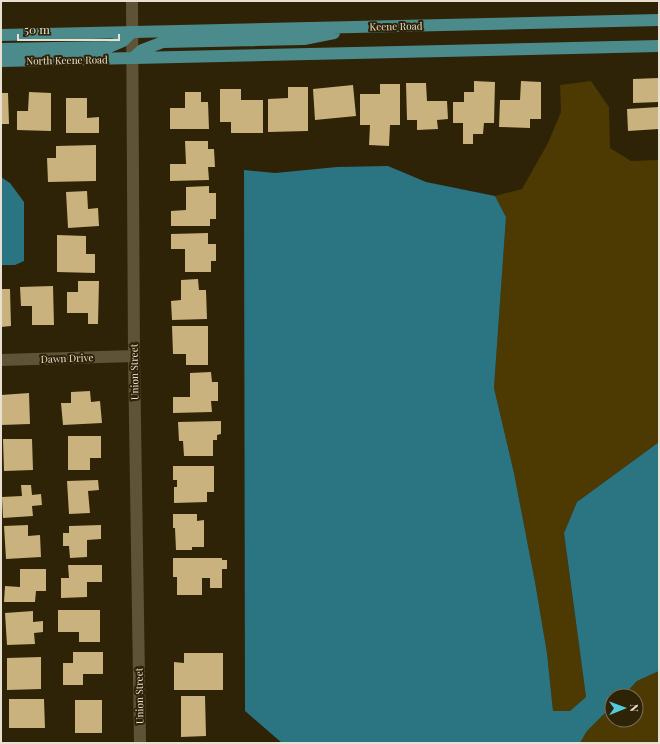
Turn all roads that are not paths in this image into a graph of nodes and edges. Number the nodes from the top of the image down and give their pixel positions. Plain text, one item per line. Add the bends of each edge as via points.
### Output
1 (132, 1) edge
2 (659, 20) edge
3 (368, 26) junction
4 (132, 32) junction
5 (1, 35) edge
6 (659, 46) edge
7 (1, 49) edge
8 (132, 58) junction
9 (1, 61) edge
10 (134, 356) junction
11 (1, 360) edge
12 (140, 743) edge

1 - 4 street, Union Street
2 - 3 main road, Keene Road
3 - 4 main road, Keene Road
3 - 8 main road via 304,39 163,42 142,50
4 - 5 main road
4 - 7 main road via 123,41 109,47
4 - 8 street, Union Street
6 - 8 main road
8 - 9 main road, North Keene Road
8 - 10 street, Union Street
10 - 11 street, Dawn Drive
10 - 12 street, Union Street

